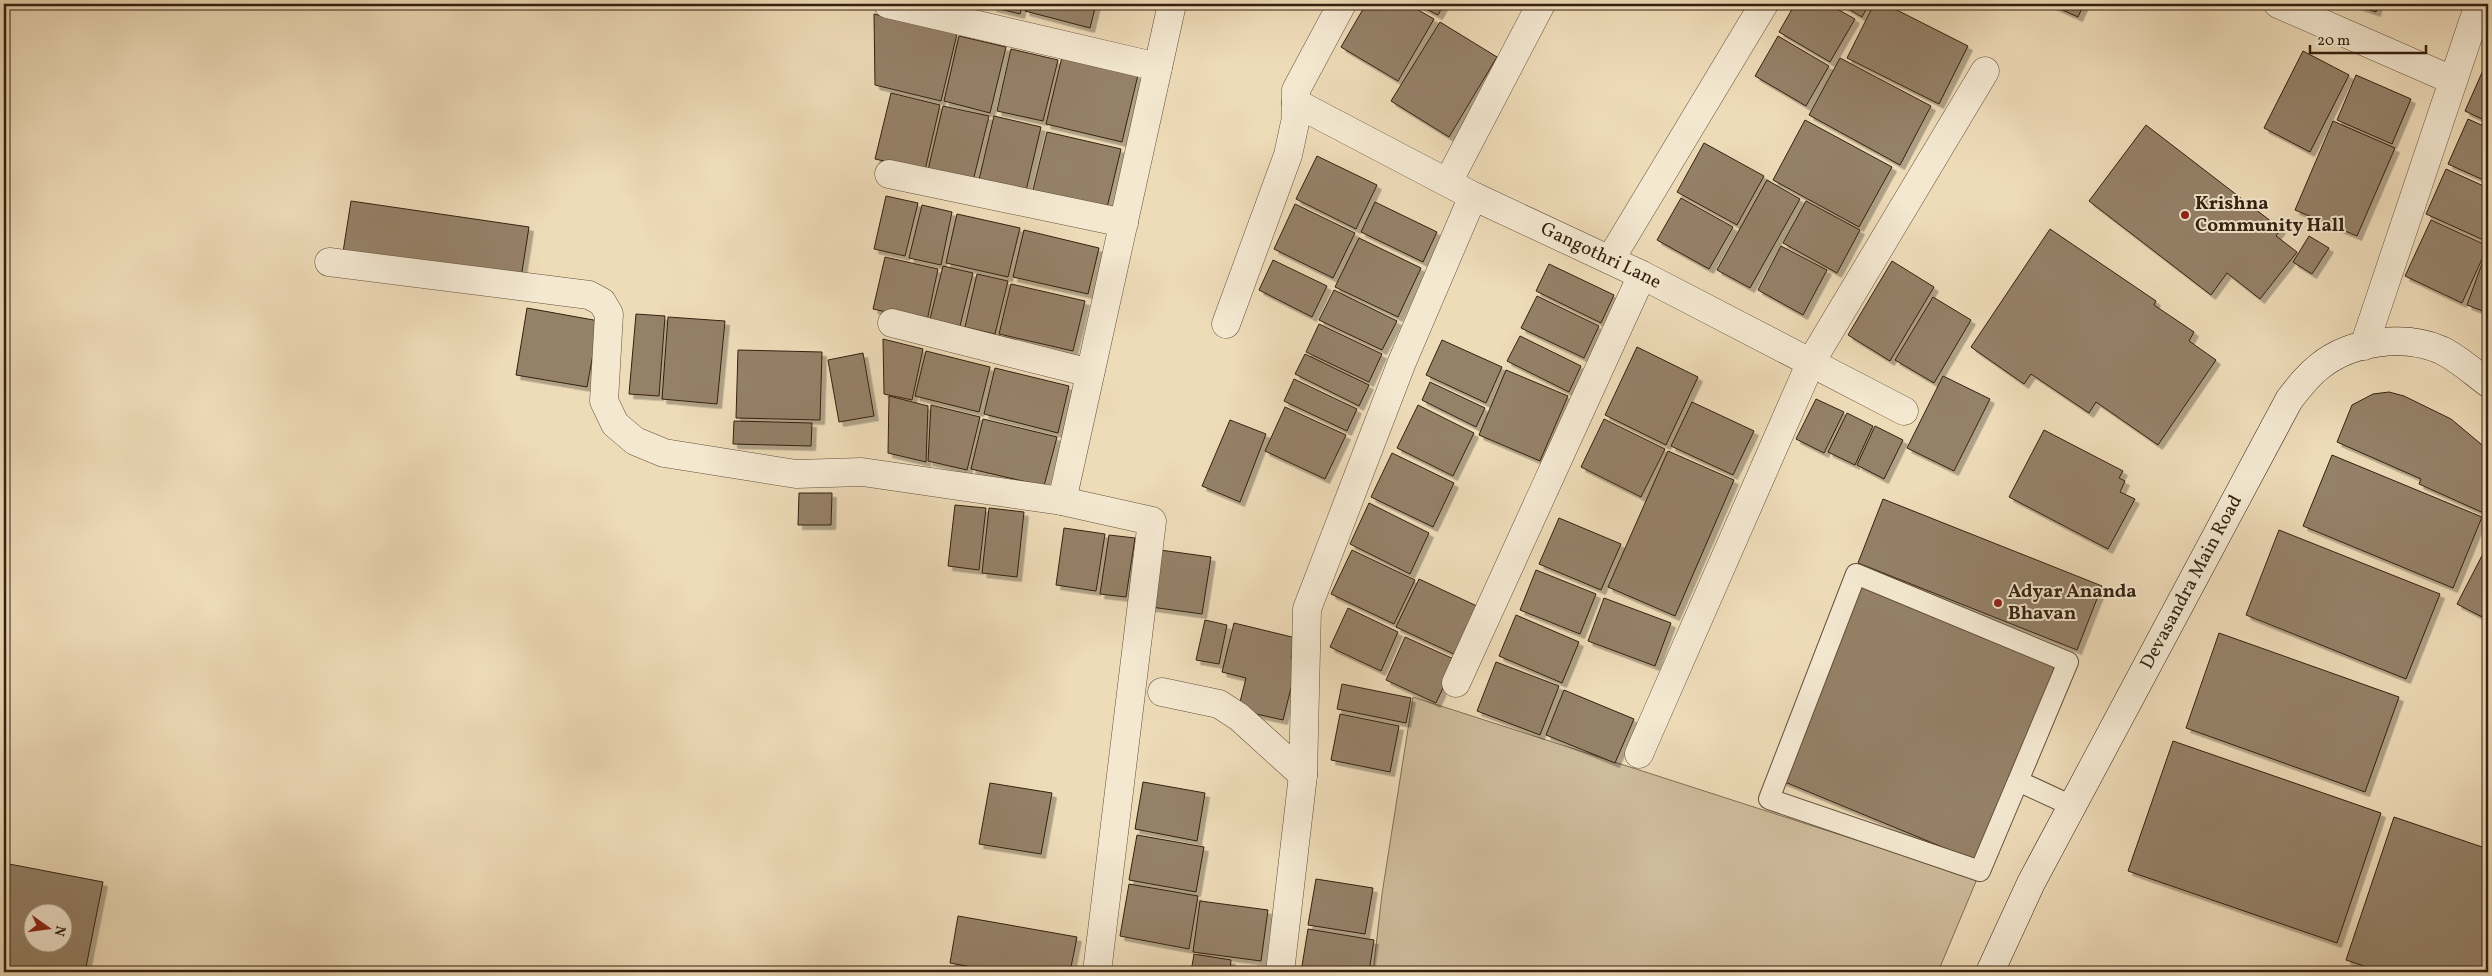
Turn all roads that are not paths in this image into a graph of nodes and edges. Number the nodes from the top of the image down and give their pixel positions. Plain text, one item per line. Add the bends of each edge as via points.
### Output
1 (888, 4) edge
2 (1172, 4) edge
3 (1342, 4) edge
4 (1541, 4) edge
5 (1764, 4) edge
6 (2278, 4) edge
7 (2479, 4) edge
8 (1158, 67) junction
9 (1984, 70) dead end
10 (2452, 80) junction
11 (1296, 103) junction
12 (889, 174) dead end
13 (1448, 182) junction
14 (1473, 196) junction
15 (1124, 223) junction
16 (1610, 260) junction
17 (329, 262) dead end
18 (1642, 275) junction
19 (892, 323) dead end
20 (1226, 324) dead end
21 (2364, 346) junction
22 (1811, 362) junction
23 (1090, 373) junction
24 (2488, 383) edge
25 (1904, 411) dead end
26 (1062, 501) junction
27 (1456, 683) dead end
28 (1162, 692) dead end
29 (1639, 754) dead end
30 (1303, 775) junction
31 (2018, 781) junction
32 (2072, 806) junction
33 (1097, 972) edge
34 (1280, 972) edge
35 (1990, 972) edge

1 - 8 street
2 - 8 street
3 - 11 street via 1296,90
4 - 13 street
5 - 16 street
6 - 10 street
7 - 10 street
8 - 15 street
9 - 22 street
10 - 21 street
11 - 13 street, Gangothri Lane
11 - 20 street via 1288,155
12 - 15 street
13 - 14 street, Gangothri Lane
14 - 16 street, Gangothri Lane
14 - 30 street via 1402,362 1307,609
15 - 23 street
16 - 18 street, Gangothri Lane
17 - 26 street via 589,296 602,302 609,314 604,401 616,424 628,435 664,453 796,474 862,472
18 - 22 street, Gangothri Lane
18 - 27 street
19 - 23 street
21 - 24 street, Devasandra Main Road via 2420,343 2442,351
21 - 32 street, Devasandra Main Road via 2341,353 2320,365 2289,400
22 - 25 street, Gangothri Lane
22 - 29 street
23 - 26 street
26 - 33 street via 1152,521
28 - 30 street via 1219,704 1239,717
30 - 34 street
31 - 31 lane via 1980,871 1769,798 1856,574 2068,662
31 - 32 lane
32 - 35 street, Devasandra Main Road via 2031,883

